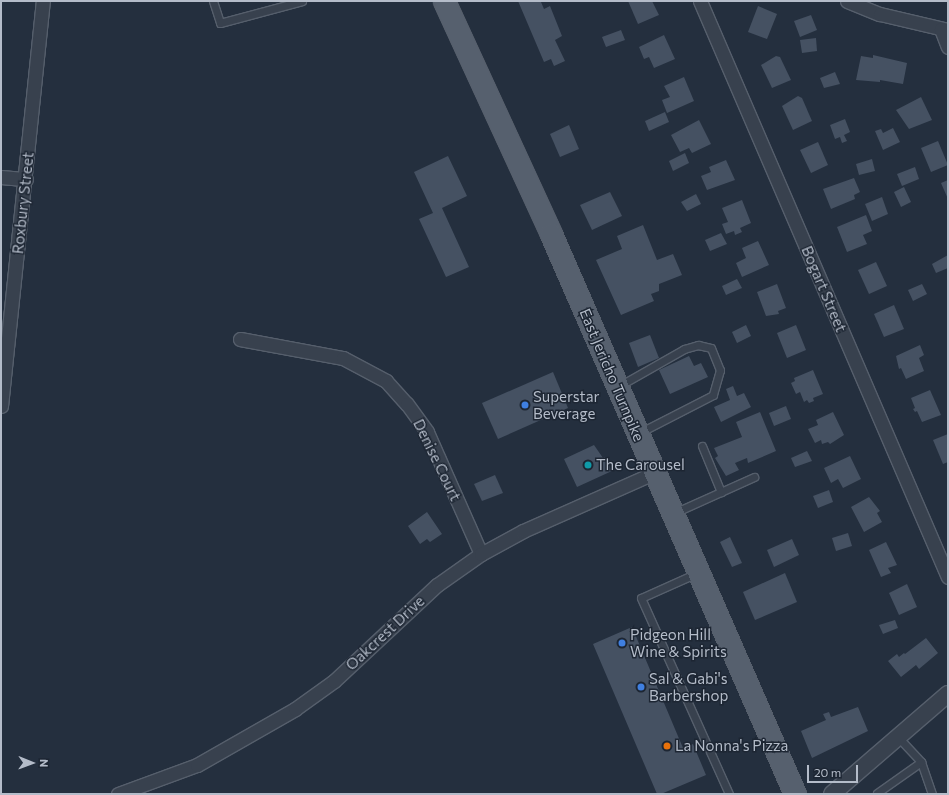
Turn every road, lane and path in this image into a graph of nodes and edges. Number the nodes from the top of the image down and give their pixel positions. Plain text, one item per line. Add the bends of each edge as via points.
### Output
1 (43, 1) edge
2 (213, 1) edge
3 (302, 1) edge
4 (444, 1) edge
5 (700, 1) edge
6 (847, 1) edge
7 (944, 30) edge
8 (948, 47) edge
9 (1, 177) edge
10 (26, 179) junction
11 (240, 339) dead end
12 (617, 387) junction
13 (1, 406) edge
14 (637, 434) junction
15 (702, 446) dead end
16 (654, 473) junction
17 (754, 477) dead end
18 (721, 492) junction
19 (672, 514) junction
20 (481, 554) junction
21 (697, 573) junction
22 (948, 577) edge
23 (948, 694) edge
24 (898, 737) junction
25 (920, 762) junction
26 (877, 793) dead end
27 (118, 794) edge
28 (729, 794) edge
29 (795, 794) edge
30 (832, 794) edge
31 (932, 794) edge

1 - 10 street, Roxbury Street
2 - 3 lane via 220,23
4 - 12 main road, East Jericho Turnpike via 551,234
5 - 22 street, Bogart Street
6 - 7 street via 880,14
7 - 8 street
9 - 10 street
10 - 13 street, Roxbury Street
11 - 20 street, Denise Court via 343,358 386,381 427,432
12 - 14 main road, East Jericho Turnpike
12 - 14 lane via 684,350 698,345 711,348 720,370 713,395
14 - 16 main road, East Jericho Turnpike
15 - 18 lane
16 - 19 main road, East Jericho Turnpike
16 - 20 street, Oakcrest Drive via 523,531
17 - 18 lane
18 - 19 lane
19 - 21 main road, East Jericho Turnpike
20 - 27 street, Oakcrest Drive via 437,585 334,681 295,709 197,765
21 - 28 lane via 641,598
21 - 29 main road, East Jericho Turnpike
23 - 24 street
24 - 25 lane
24 - 30 street
25 - 26 lane
25 - 31 lane

